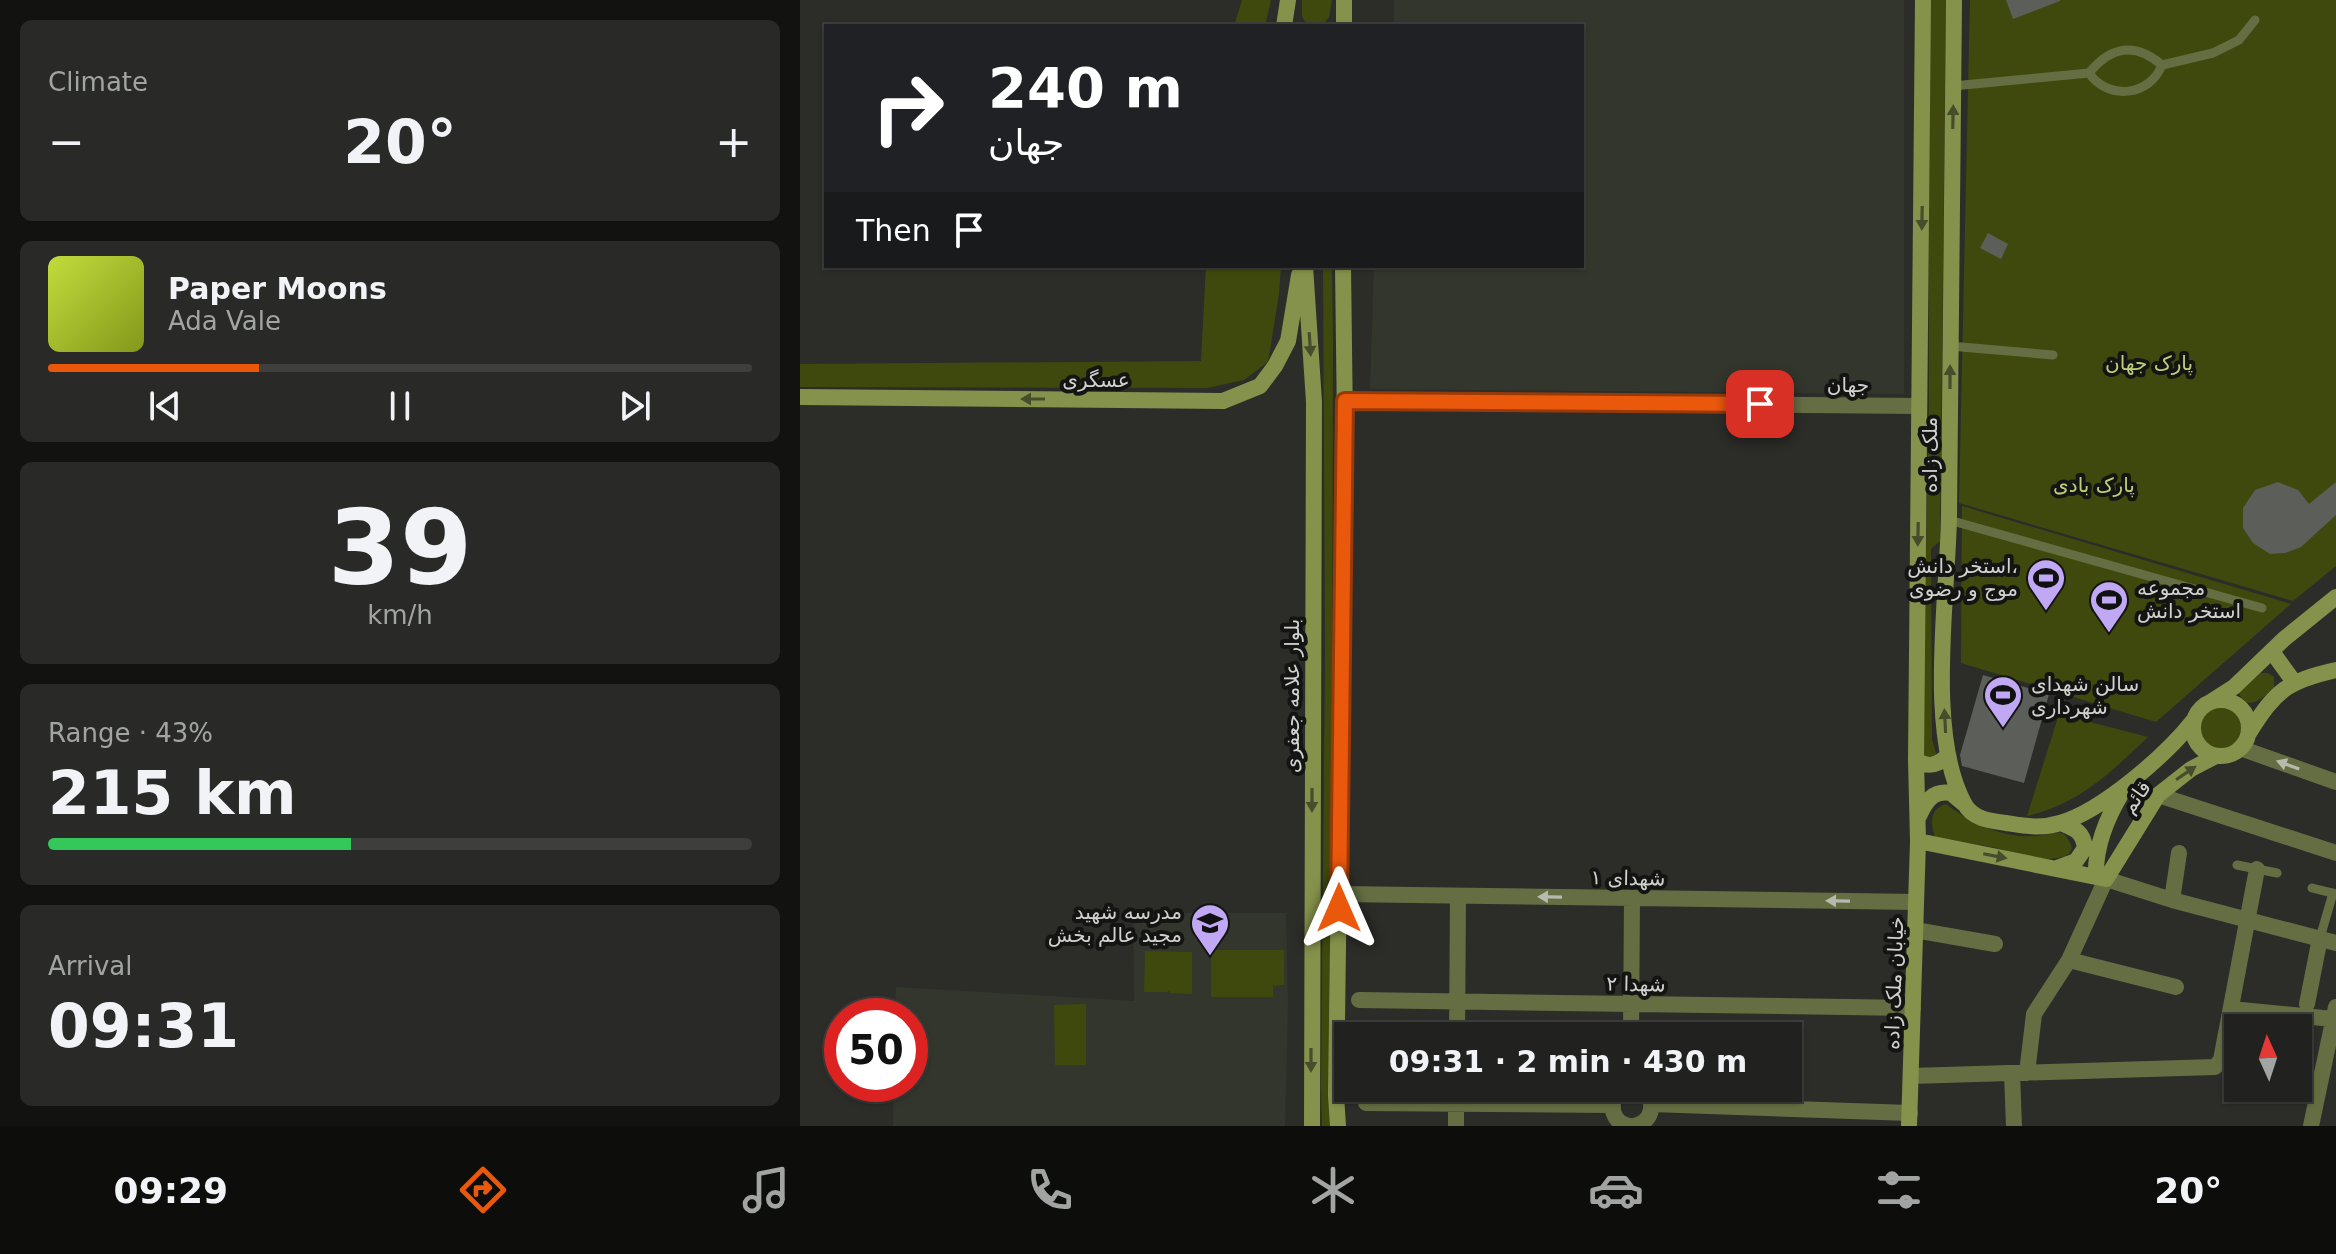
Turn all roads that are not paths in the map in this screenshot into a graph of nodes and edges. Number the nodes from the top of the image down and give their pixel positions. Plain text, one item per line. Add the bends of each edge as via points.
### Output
1 (1923, 0) edge
2 (1954, 0) edge
3 (1287, 4) edge
4 (2255, 20) dead end
5 (1284, 24) edge
6 (1290, 24) edge
7 (2162, 65) junction
8 (2089, 73) junction
9 (1953, 86) junction
10 (1303, 268) edge
11 (1303, 268) edge
12 (1343, 268) edge
13 (1950, 346) junction
14 (2053, 355) dead end
15 (800, 397) edge
16 (1345, 401) junction
17 (1919, 406) junction
18 (1949, 520) junction
19 (2336, 597) edge
20 (2262, 608) dead end
21 (2273, 653) junction
22 (2336, 670) edge
23 (2294, 682) junction
24 (2212, 701) junction
25 (2193, 721) junction
26 (2249, 733) junction
27 (2240, 748) junction
28 (1947, 756) junction
29 (2216, 756) junction
30 (1916, 760) junction
31 (2127, 782) junction
32 (2336, 782) edge
33 (2158, 795) junction
34 (1965, 804) junction
35 (1918, 820) junction
36 (2061, 823) junction
37 (1918, 841) junction
38 (2179, 853) dead end
39 (2336, 853) edge
40 (2237, 865) dead end
41 (2055, 868) junction
42 (2257, 869) junction
43 (2277, 873) dead end
44 (2101, 877) junction
45 (2312, 888) dead end
46 (1339, 894) junction
47 (2334, 894) edge
48 (1458, 896) junction
49 (1632, 898) junction
50 (2172, 900) junction
51 (1916, 902) junction
52 (2249, 920) junction
53 (1915, 930) junction
54 (2328, 940) edge
55 (1995, 944) dead end
56 (2069, 960) junction
57 (2176, 987) dead end
58 (1359, 1000) dead end
59 (1457, 1001) junction
60 (1631, 1004) junction
61 (2307, 1004) dead end
62 (1913, 1008) junction
63 (2231, 1009) junction
64 (2335, 1015) edge
65 (1457, 1022) edge
66 (1631, 1022) edge
67 (2020, 1073) junction
68 (1911, 1076) junction
69 (1379, 1102) edge
70 (1456, 1102) edge
71 (1560, 1102) edge
72 (1613, 1102) edge
73 (1366, 1103) dead end
74 (1652, 1104) joint
75 (1612, 1105) junction
76 (1910, 1119) edge
77 (1312, 1126) edge
78 (1338, 1126) edge
79 (1456, 1126) edge
80 (1632, 1126) edge
81 (2014, 1126) edge
82 (2311, 1126) edge

1 -> 17 main road, ملک زاده
2 - 9 main road, ملک زاده
3 - 5 main road
3 - 6 main road
4 - 7 lane via 2239,40 2213,53
7 - 8 lane via 2140,50 2114,51
7 - 8 lane via 2148,85 2128,92 2107,90
8 - 9 lane
13 -> 9 main road, ملک زاده
10 -> 15 main road, عسگری via 1288,341 1275,366 1260,386 1223,401
11 -> 77 main road, بلوار علامه جعفری via 1314,402
12 - 16 main road
13 - 14 lane
18 -> 13 main road, ملک زاده
16 - 17 street, جهان
16 - 46 main road
17 -> 30 main road, ملک زاده
18 - 20 lane
28 -> 18 main road, ملک زاده via 1943,681
19 - 21 main road
21 - 23 main road
21 - 24 main road
22 - 23 main road
23 - 26 main road via 2273,698
24 - 25 main road
24 - 26 main road via 2239,707
25 - 29 main road via 2200,747
25 - 31 main road, قائم
26 - 27 main road
27 - 29 main road
32 -> 27 street
28 - 30 main road via 1929,766
28 - 34 main road, ملک زاده
33 -> 29 main road, قائم
30 - 35 main road, ملک زاده
31 - 36 main road, قائم via 2094,808
31 - 44 main road via 2097,849
33 - 39 street
33 - 44 main road, قائم
34 - 35 main road via 1951,793 1935,794
34 - 36 main road via 1986,820 2038,828
35 - 37 main road, ملک زاده
36 - 41 main road via 2077,829 2085,848 2076,861
37 -> 41 main road
37 - 51 main road, خیابان ملک زاده
38 - 50 street
40 - 42 lane
41 - 44 main road
42 - 43 lane
42 - 52 street
44 - 50 street
44 - 56 street
45 - 47 lane
46 - 48 street, شهدای ۱
46 - 78 main road
47 - 54 lane
49 -> 48 street, شهدای ۱
48 - 59 street
51 -> 49 street, شهدای ۱
49 - 60 street
50 - 52 street
51 - 53 main road, خیابان ملک زاده
52 - 54 street
52 - 63 street
53 - 55 street
53 - 62 main road, خیابان ملک زاده
54 - 61 street
56 - 57 street
56 - 67 street via 2034,1014
58 - 59 street, شهدا ۲
59 - 60 street, شهدا ۲
59 - 65 street
60 - 62 street, شهدا ۲
60 - 66 street
62 - 68 main road, خیابان ملک زاده
63 - 64 street
63 - 67 street via 2215,1067
64 - 82 street
67 - 68 street
67 - 81 street
68 - 76 main road, خیابان ملک زاده
69 - 73 street
70 - 79 street
71 - 75 street
72 - 75 street
74 - 76 street
74 - 80 street via 1649,1117
75 - 80 street via 1615,1118

